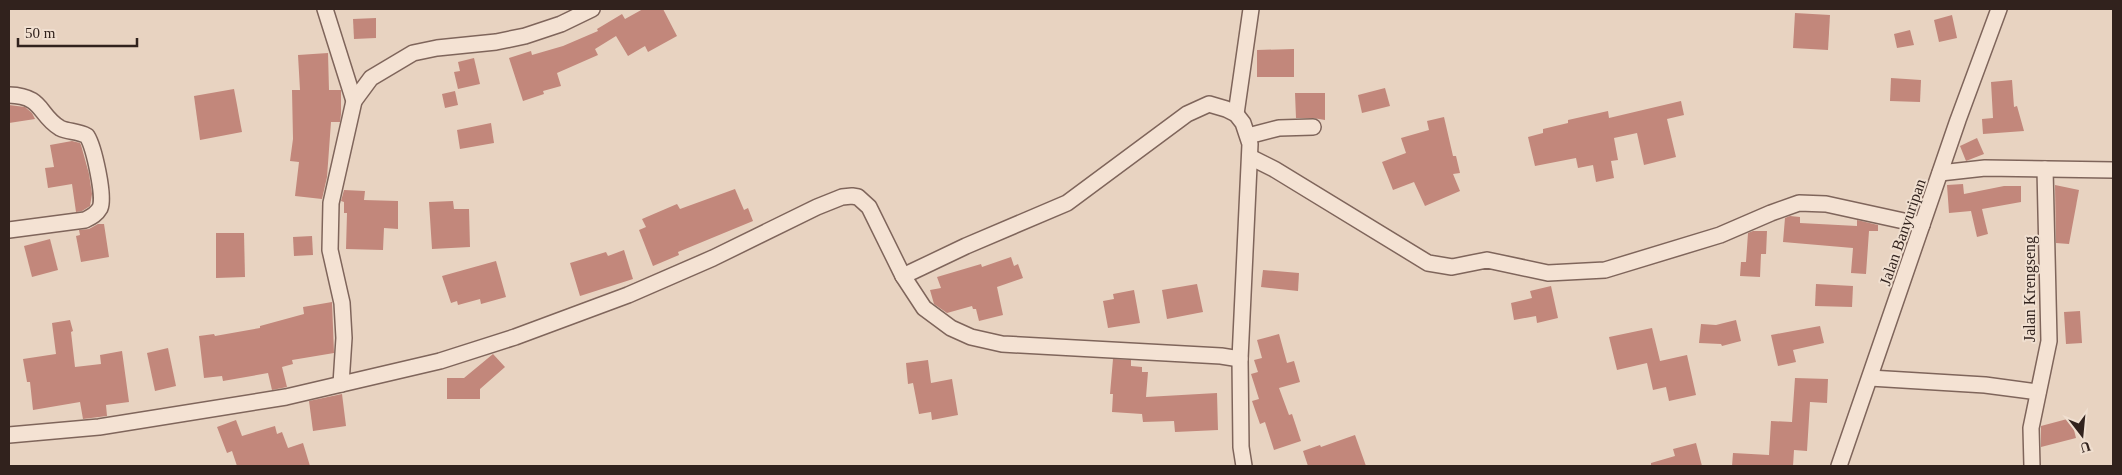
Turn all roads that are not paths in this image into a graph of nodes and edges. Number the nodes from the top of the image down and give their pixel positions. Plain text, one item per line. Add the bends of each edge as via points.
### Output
1 (325, 9) edge
2 (592, 9) edge
3 (1251, 9) edge
4 (1999, 9) edge
5 (9, 95) edge
6 (354, 100) junction
7 (1236, 114) junction
8 (1313, 127) dead end
9 (1248, 136) junction
10 (1250, 157) junction
11 (2045, 169) junction
12 (2113, 170) edge
13 (1940, 173) junction
14 (1922, 225) junction
15 (9, 230) edge
16 (903, 276) junction
17 (1240, 359) junction
18 (1870, 378) junction
19 (341, 384) junction
20 (2038, 392) junction
21 (9, 435) edge
22 (1244, 466) edge
23 (1839, 466) edge
24 (2032, 466) edge

1 - 6 street
2 - 6 street via 525,36 413,53 371,78
3 - 7 street
4 - 13 street, Jalan Banyuripan
5 - 15 street via 27,98 60,128 87,136 98,167 101,204 95,215 84,220
6 - 19 street via 331,203 330,250 342,304 344,338
7 - 9 street
7 - 16 street via 1216,105 1203,106 1187,114 1067,203
8 - 9 street via 1279,128
9 - 10 street
10 - 14 street via 1428,263 1452,267 1487,260 1548,273 1605,270 1720,235 1800,203 1826,204
10 - 17 street
11 - 12 street
11 - 13 street via 1985,168
11 - 20 street, Jalan Krengseng via 2049,340
13 - 14 street, Jalan Banyuripan
14 - 18 street, Jalan Banyuripan
16 - 17 street via 924,308 951,328 972,337 1002,344
16 - 19 street via 869,207 858,197 842,197 628,295 515,338
17 - 22 street
18 - 20 street via 1985,385
18 - 23 street, Jalan Banyuripan
19 - 21 street via 286,397 99,427
20 - 24 street, Jalan Krengseng via 2031,428

